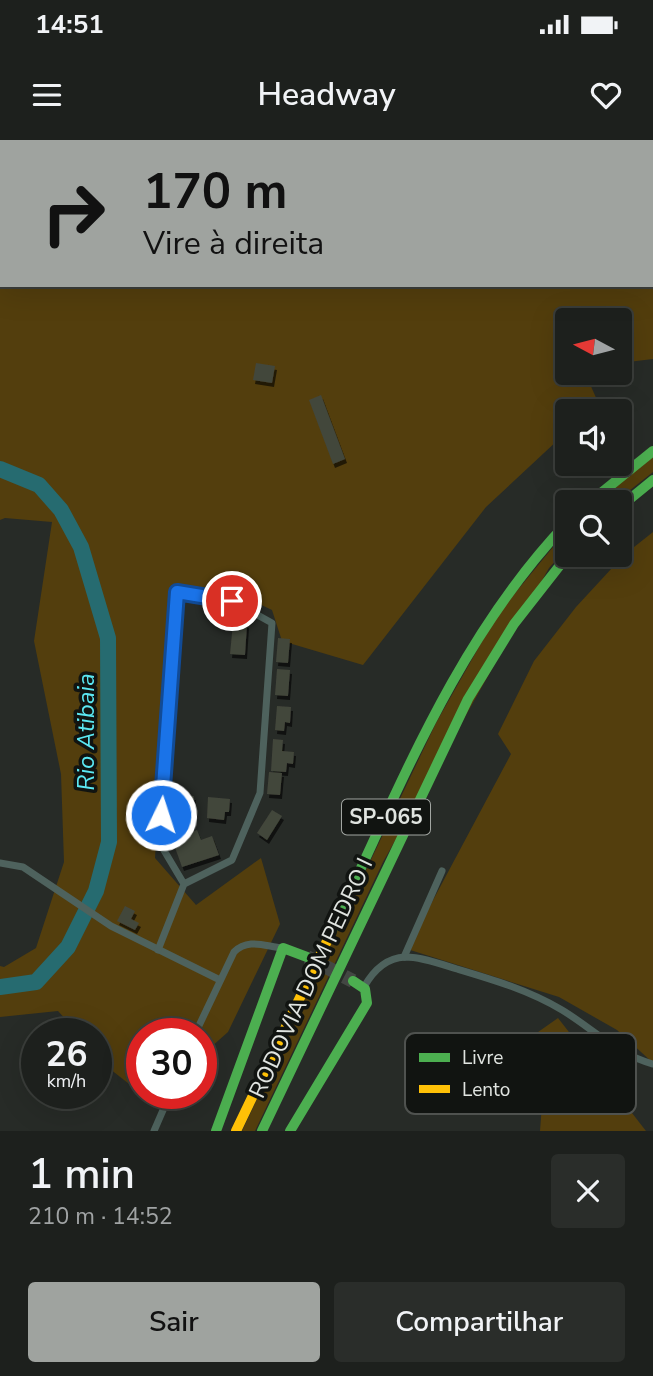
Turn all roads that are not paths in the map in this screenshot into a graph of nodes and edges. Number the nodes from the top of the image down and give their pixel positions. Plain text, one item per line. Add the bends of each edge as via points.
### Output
1 (653, 451) edge
2 (653, 480) edge
3 (605, 490) edge
4 (632, 497) edge
5 (555, 536) edge
6 (558, 567) edge
7 (0, 863) edge
8 (442, 871) dead end
9 (184, 884) junction
10 (283, 948) junction
11 (158, 950) junction
12 (307, 957) tunnel mouth
13 (404, 957) junction
14 (220, 979) junction
15 (353, 981) tunnel mouth
16 (364, 986) junction
17 (202, 1018) edge
18 (597, 1033) edge
19 (636, 1059) edge
20 (653, 1064) edge
21 (164, 1109) edge
22 (154, 1131) edge
23 (216, 1131) edge
24 (236, 1131) edge
25 (261, 1131) edge
26 (290, 1131) edge

1 - 3 highway
2 - 4 highway
5 - 24 highway, RODOVIA DOM PEDRO I / SP-065 via 526,567 461,664
6 - 25 highway, RODOVIA DOM PEDRO I / SP-065 via 514,623 468,699
7 - 11 street via 23,867 111,926
8 - 13 street
9 - 9 street via 232,860 260,793 272,623 232,601 177,592 159,842
9 - 11 street
10 - 12 highway
10 - 14 street via 245,943 234,952
10 - 23 highway
11 - 14 street
13 - 16 street via 373,971
13 - 18 street via 519,988
14 - 17 street
15 - 16 highway
16 - 26 highway via 367,1003
19 - 20 street
21 - 22 street

